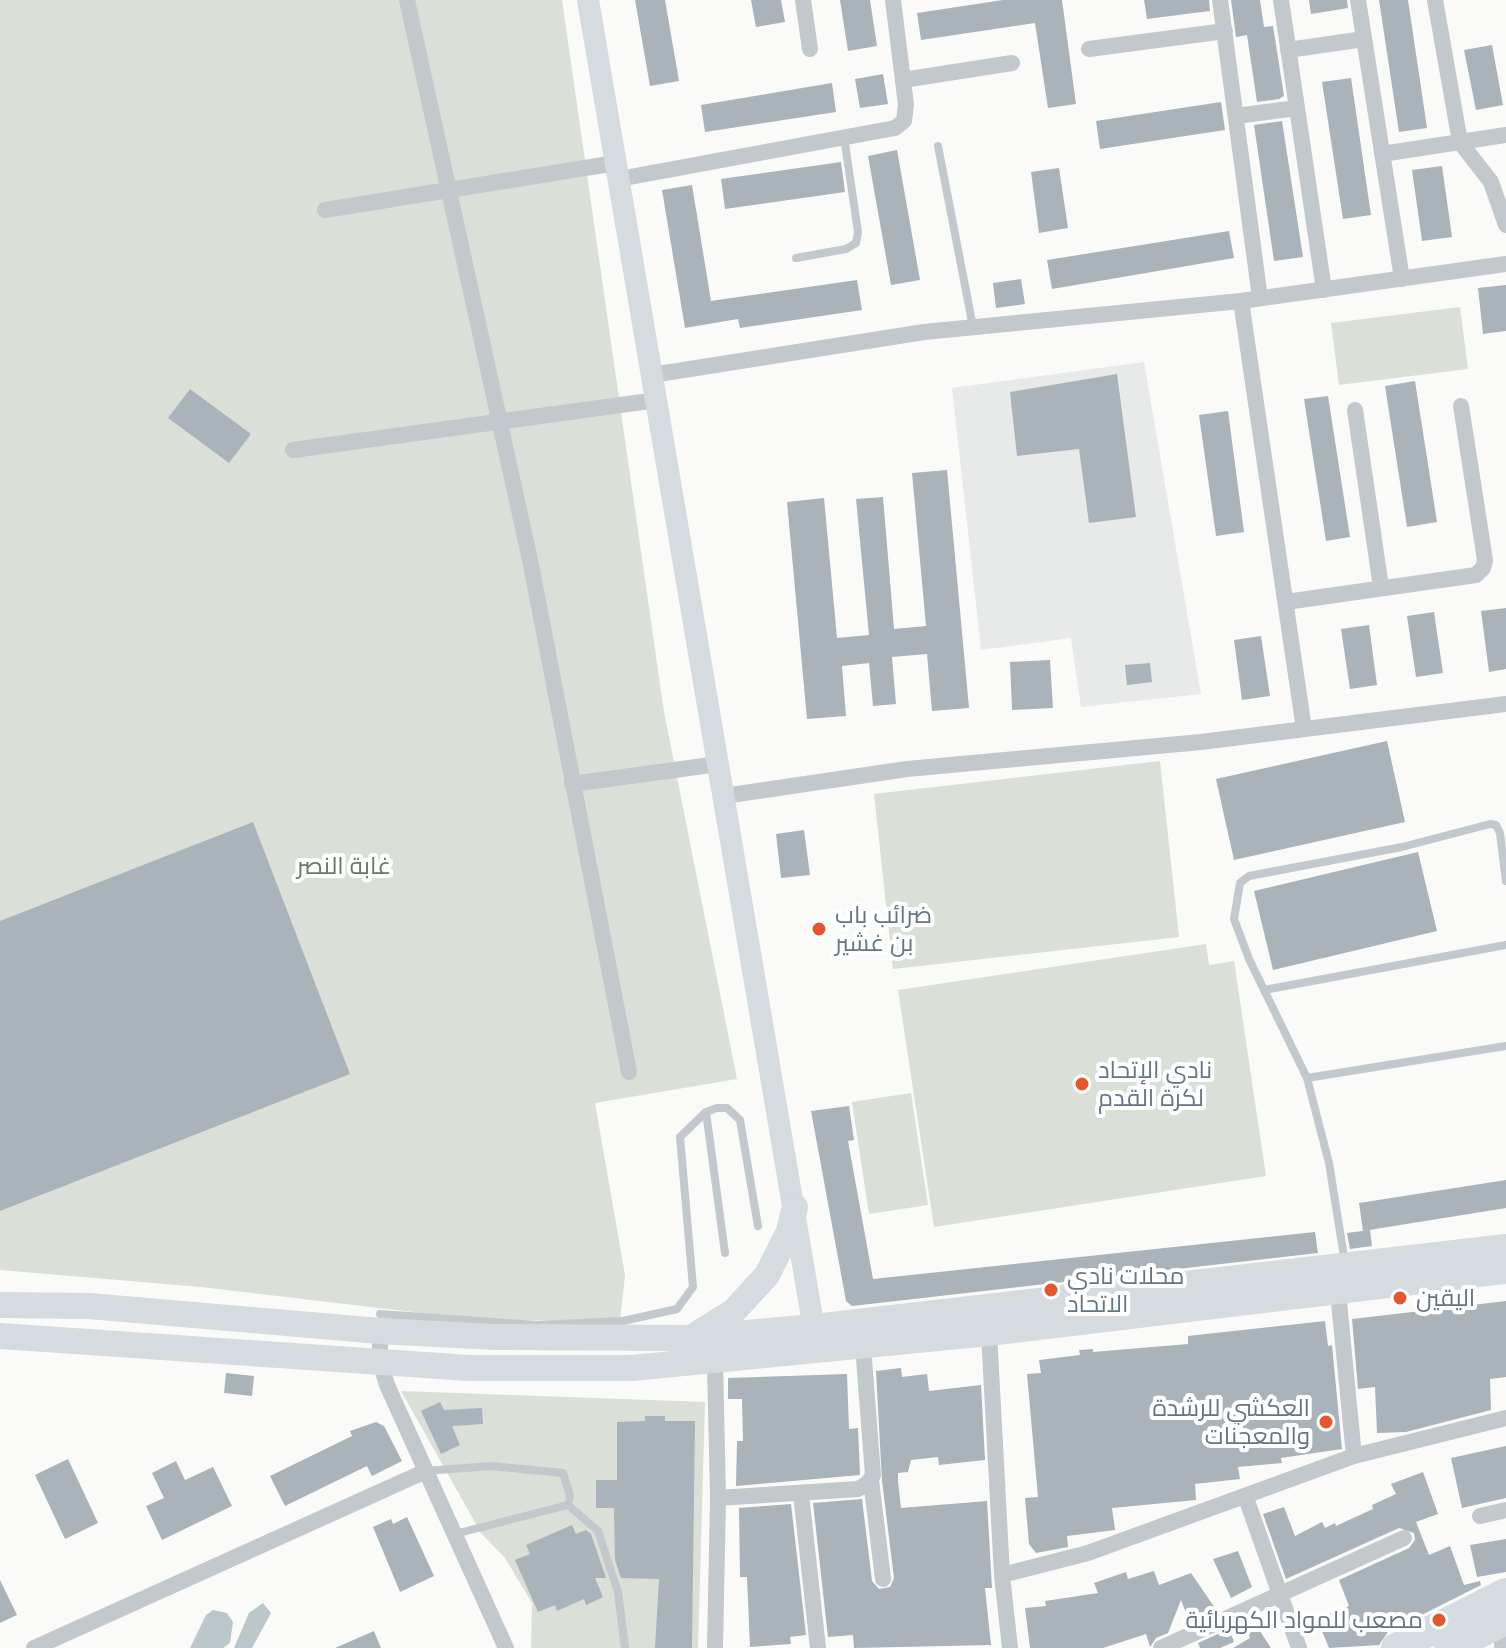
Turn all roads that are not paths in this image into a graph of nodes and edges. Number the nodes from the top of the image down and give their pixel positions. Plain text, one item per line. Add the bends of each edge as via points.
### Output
1 (407, 0) edge
2 (588, 0) edge
3 (803, 0) edge
4 (893, 0) edge
5 (1220, 0) edge
6 (1281, 0) edge
7 (1358, 0) edge
8 (1435, 0) edge
9 (1225, 31) junction
10 (1364, 39) junction
11 (810, 49) dead end
12 (1089, 49) dead end
13 (1288, 50) junction
14 (1012, 63) dead end
15 (903, 80) junction
16 (1297, 108) junction
17 (1236, 116) junction
18 (1506, 135) edge
19 (844, 137) junction
20 (1460, 142) junction
21 (938, 146) dead end
22 (1382, 154) junction
23 (618, 171) junction
24 (448, 190) junction
25 (325, 210) dead end
26 (1506, 225) edge
27 (796, 258) dead end
28 (1506, 264) edge
29 (1402, 279) junction
30 (1324, 290) junction
31 (1260, 298) junction
32 (1241, 301) junction
33 (973, 327) junction
34 (652, 375) junction
35 (657, 400) junction
36 (1461, 406) dead end
37 (1355, 410) dead end
38 (499, 423) junction
39 (293, 450) dead end
40 (1381, 587) junction
41 (1286, 602) junction
42 (1506, 704) edge
43 (1304, 729) junction
44 (718, 764) junction
45 (572, 784) junction
46 (724, 796) junction
47 (1506, 881) edge
48 (1506, 945) edge
49 (1264, 990) junction
50 (1506, 1046) edge
51 (629, 1072) dead end
52 (1307, 1078) junction
53 (706, 1112) junction
54 (795, 1207) junction
55 (758, 1226) dead end
56 (1506, 1247) edge
57 (725, 1253) dead end
58 (1506, 1271) edge
59 (1342, 1280) junction
60 (0, 1305) edge
61 (89, 1306) junction
62 (380, 1323) junction
63 (989, 1333) junction
64 (0, 1336) edge
65 (691, 1338) junction
66 (816, 1339) junction
67 (87, 1341) junction
68 (863, 1346) junction
69 (380, 1362) junction
70 (715, 1362) junction
71 (1506, 1418) edge
72 (1354, 1456) junction
73 (426, 1471) junction
74 (871, 1480) junction
75 (801, 1494) junction
76 (718, 1498) junction
77 (1246, 1498) junction
78 (568, 1505) junction
79 (1506, 1510) edge
80 (1480, 1516) dead end
81 (454, 1534) junction
82 (1404, 1538) dead end
83 (1002, 1575) junction
84 (883, 1579) dead end
85 (1278, 1595) junction
86 (1504, 1621) edge
87 (34, 1648) edge
88 (506, 1648) edge
89 (625, 1648) edge
90 (715, 1648) edge
91 (818, 1648) edge
92 (1010, 1648) edge
93 (1161, 1648) edge
94 (1299, 1648) edge
95 (1396, 1648) edge
96 (1449, 1648) edge

1 - 24 street
2 - 23 street
3 - 11 street
4 - 15 street
5 - 9 street
6 - 13 street
7 - 10 street
8 - 20 street
9 - 12 street
9 - 17 street
10 - 13 street
10 - 22 street
13 - 16 street
14 - 15 street
15 - 19 street via 904,121 895,128
16 - 17 street
16 - 30 street
17 - 31 street
18 - 20 street
19 - 23 street
19 - 27 lane via 856,243
20 - 22 street
20 - 26 street via 1491,182
21 - 33 lane
22 - 29 street
23 - 24 street
23 - 34 street
24 - 25 street
24 - 38 street
28 - 29 street
29 - 30 street
30 - 31 street
31 - 32 street
32 - 33 street
32 - 41 street
33 - 34 street
34 - 35 street
35 - 38 street
35 - 44 street
36 - 40 street via 1483,568 1476,575
37 - 40 street
38 - 39 street
38 - 45 street
40 - 41 street
41 - 43 street
42 - 43 street
43 - 46 street via 907,769
44 - 45 street
44 - 46 street
45 - 51 street
46 - 54 street
47 - 49 lane via 1500,833 1490,824 1249,876 1240,883 1234,919
48 - 49 lane
49 - 52 lane
50 - 52 lane
52 - 59 lane via 1329,1163
53 - 55 lane via 727,1108 740,1120
53 - 57 lane
53 - 62 lane via 680,1137 693,1287 677,1309 623,1321
54 - 65 main road via 780,1254 752,1294
54 - 66 street
56 - 59 main road
58 - 59 main road
59 - 63 main road
59 - 66 main road
59 - 72 street
60 - 61 main road
61 - 62 main road
61 - 67 main road
62 - 65 main road via 550,1339
62 - 69 street
63 - 68 main road
63 - 83 street
64 - 67 main road
65 - 66 main road
66 - 68 main road
66 - 70 main road
67 - 69 main road
68 - 74 street
69 - 70 main road via 544,1370
69 - 73 street
70 - 76 street
71 - 72 street
72 - 77 street
73 - 78 lane via 553,1469 563,1473 568,1485
73 - 81 street
73 - 87 street
74 - 75 street via 858,1489
74 - 84 street
75 - 76 street
75 - 91 street
76 - 90 street
77 - 83 street via 1088,1553
77 - 85 street
78 - 81 lane
78 - 89 lane via 598,1531 618,1592
79 - 80 street
81 - 88 street
82 - 85 street
83 - 92 street
85 - 93 street
85 - 94 street
86 - 95 highway
86 - 96 highway

